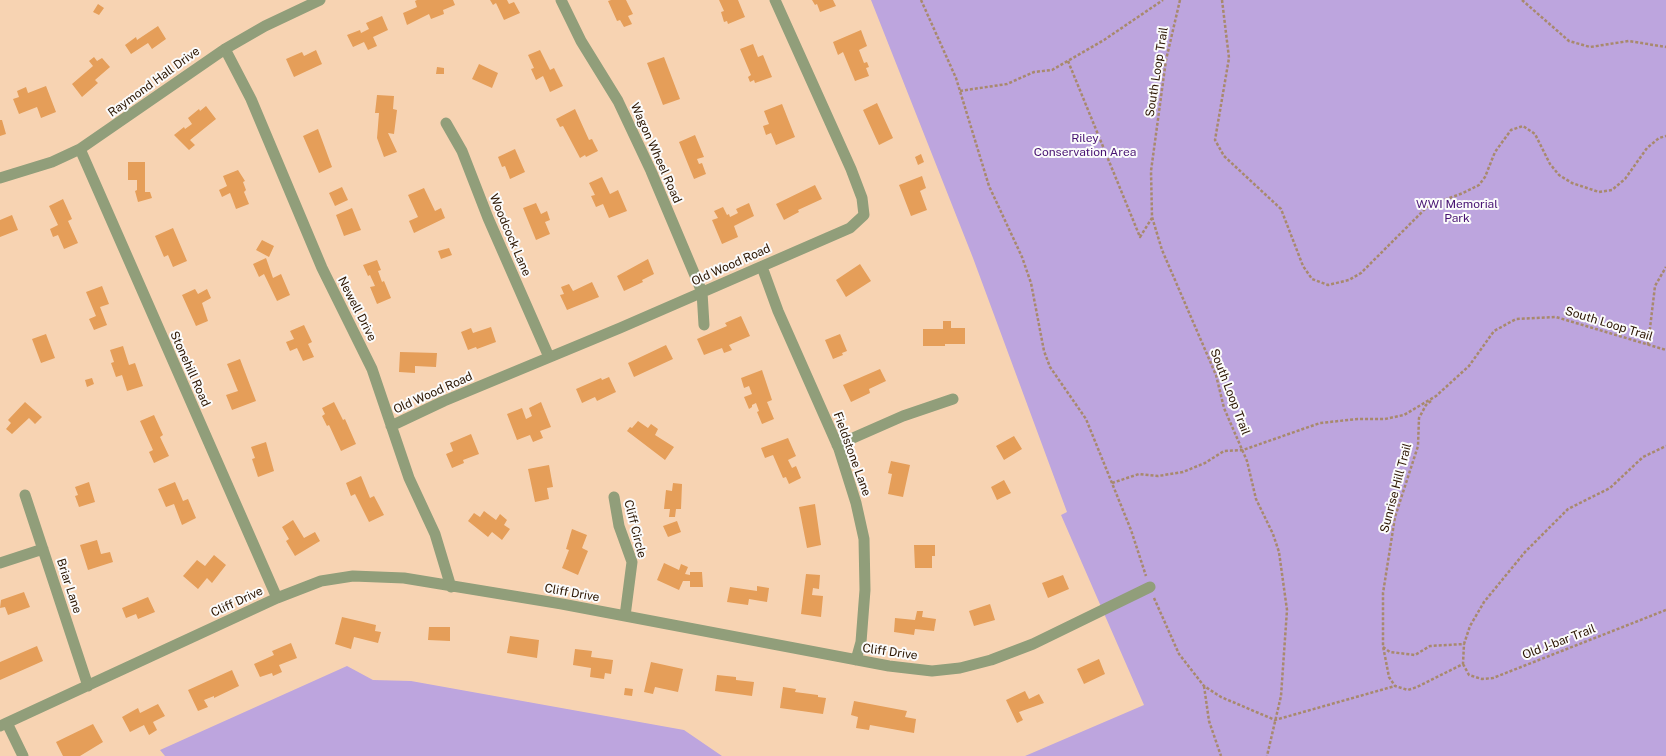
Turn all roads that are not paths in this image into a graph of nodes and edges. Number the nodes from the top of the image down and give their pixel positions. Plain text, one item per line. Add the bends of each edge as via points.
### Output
1 (320, 0) edge
2 (561, 0) edge
3 (775, 0) edge
4 (225, 49) junction
5 (446, 123) dead end
6 (80, 150) junction
7 (0, 178) edge
8 (762, 267) junction
9 (702, 292) junction
10 (704, 325) dead end
11 (549, 357) junction
12 (953, 399) dead end
13 (391, 426) junction
14 (837, 445) junction
15 (25, 495) dead end
16 (614, 497) dead end
17 (43, 549) junction
18 (0, 564) edge
19 (451, 587) junction
20 (1150, 587) road end
21 (277, 598) junction
22 (624, 616) junction
23 (856, 660) junction
24 (88, 686) junction
25 (3, 725) edge
26 (23, 756) edge

1 - 4 street, Raymond Hall Drive via 265,26
2 - 9 street, Wagon Wheel Road via 581,41 618,101 651,171
3 - 8 street, Old Wood Road via 851,169 862,198 864,215 850,228
4 - 6 street, Raymond Hall Drive
4 - 13 street, Newell Drive via 251,99 322,268 372,369
5 - 11 street, Woodcock Lane via 462,151 488,218
6 - 7 street, Raymond Hall Drive via 52,162
6 - 21 street, Stonehill Road
8 - 9 street, Old Wood Road
8 - 14 street, Fieldstone Lane via 778,311
9 - 10 street, Wagon Wheel Road
9 - 11 street, Old Wood Road
11 - 13 street, Old Wood Road via 444,400
12 - 14 street via 903,416
13 - 19 street, Newell Drive via 409,478 435,534
14 - 23 street, Fieldstone Lane via 856,503 864,539 865,590 861,642
15 - 17 street, Briar Lane
16 - 22 street, Cliff Circle via 619,526 632,562
17 - 18 street
17 - 24 street, Briar Lane
19 - 21 street, Cliff Drive via 404,578 353,576 321,581
19 - 22 street, Cliff Drive
20 - 23 street, Cliff Drive via 1033,644 991,660 960,668 932,671
21 - 24 street, Cliff Drive
22 - 23 street, Cliff Drive
24 - 25 street, Cliff Drive
25 - 26 street

